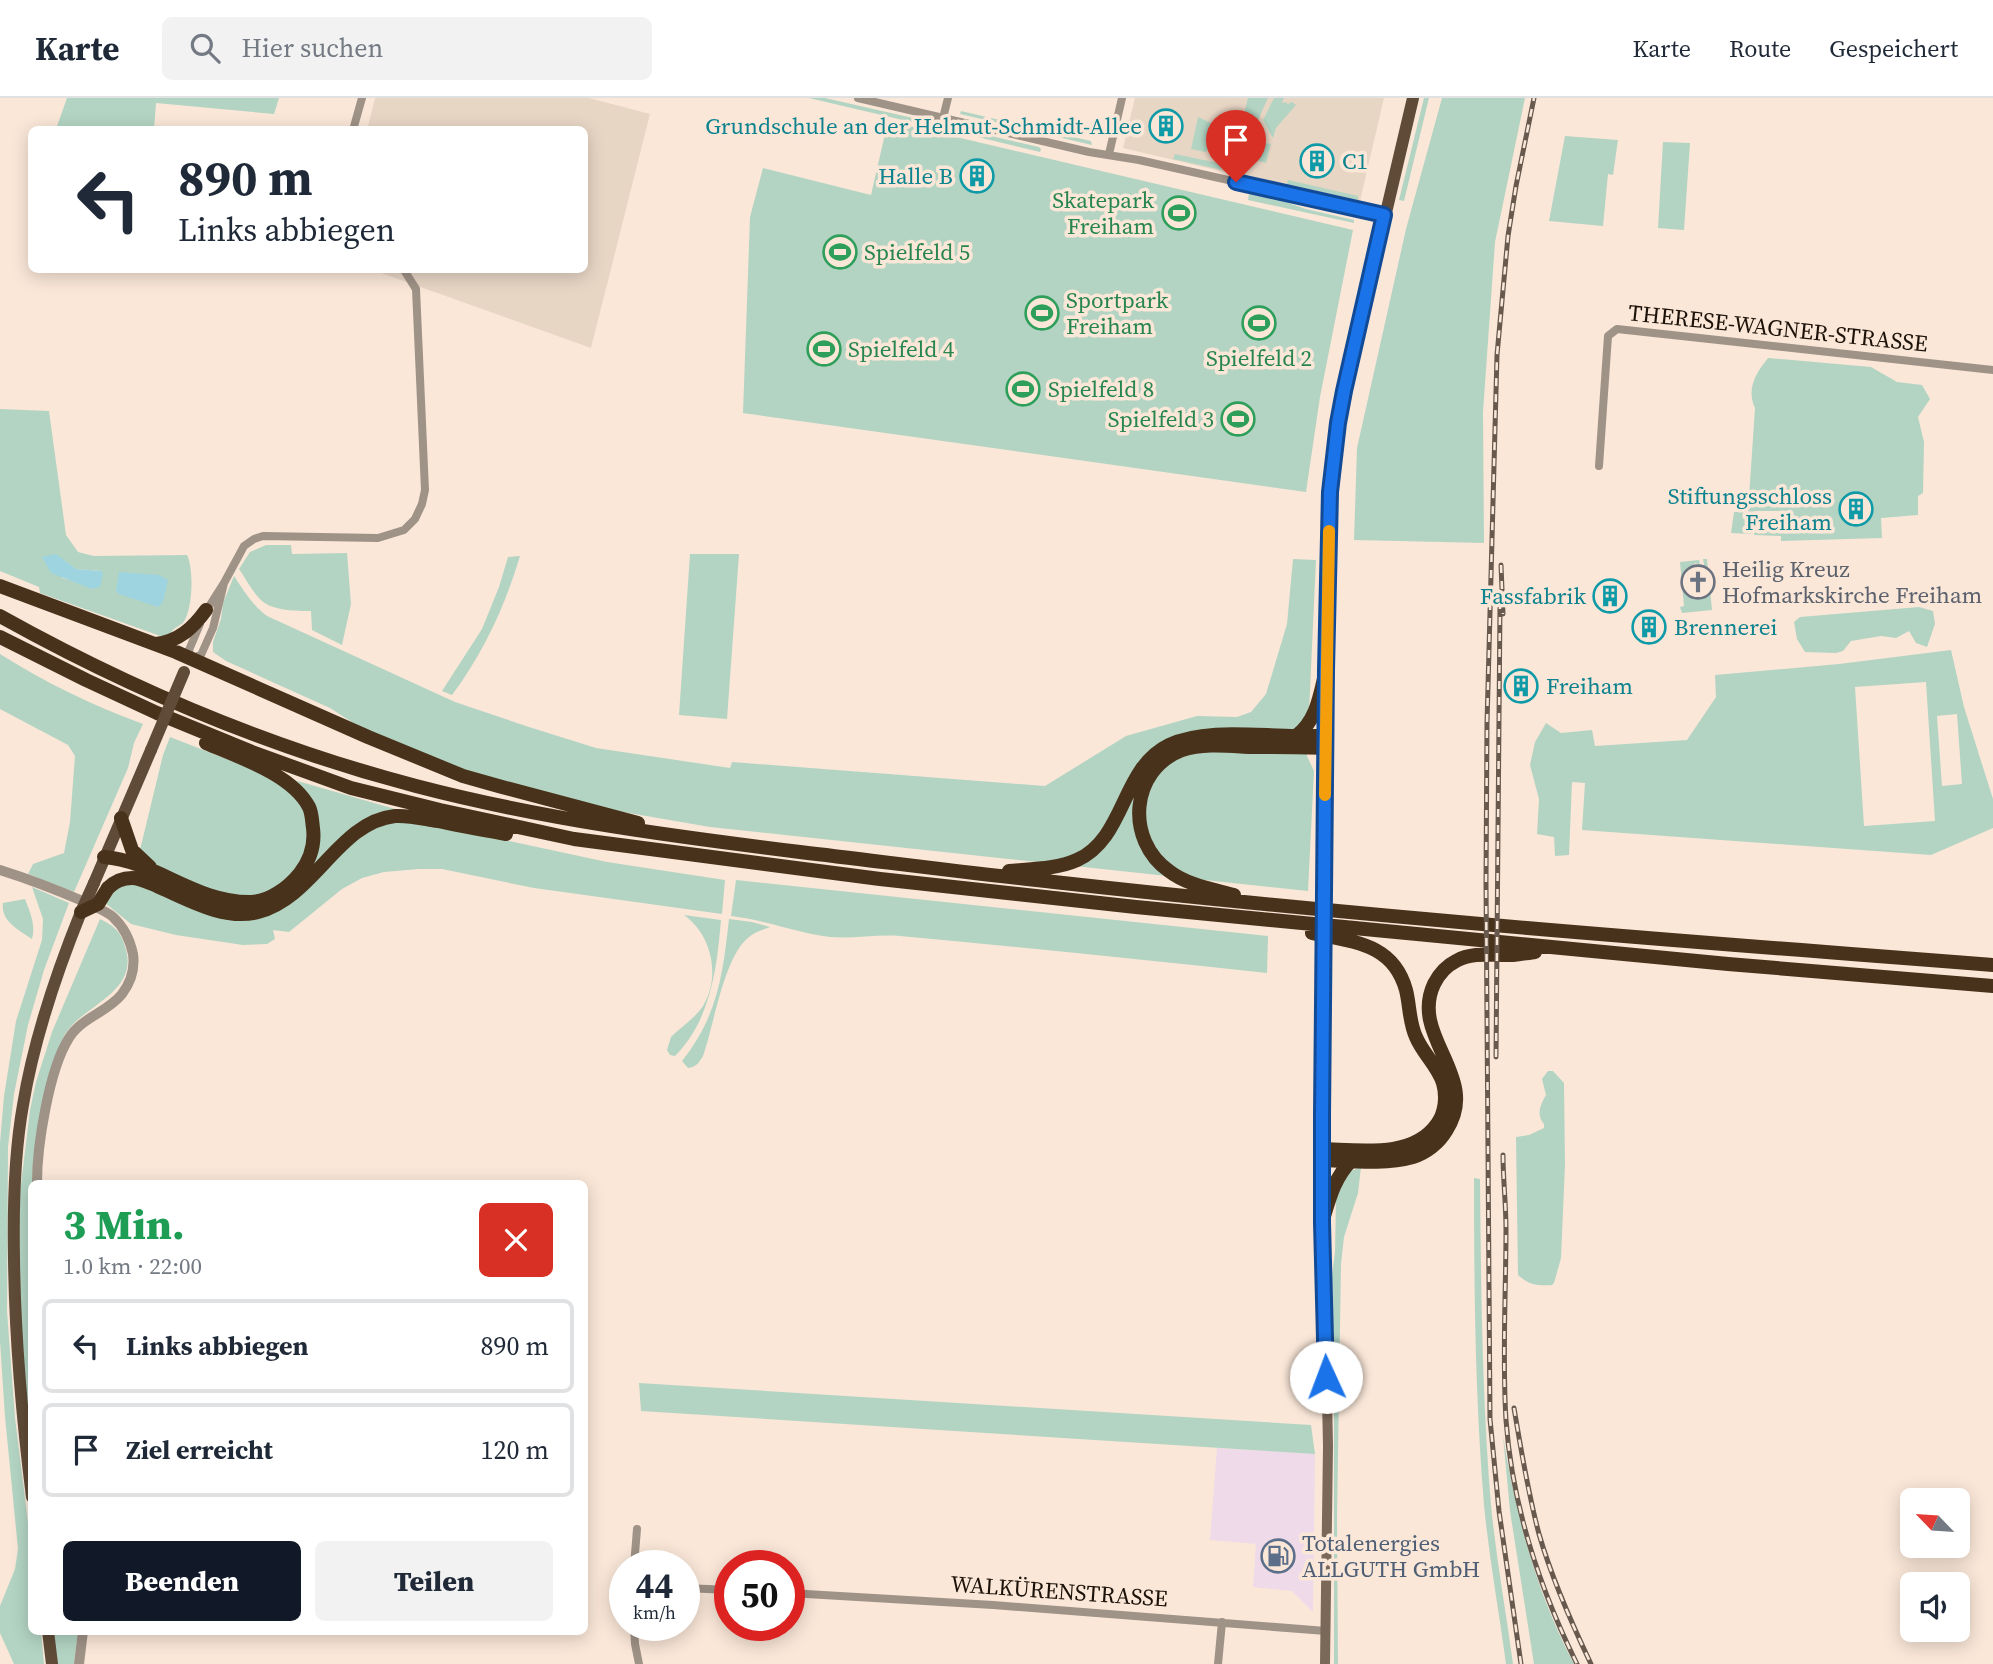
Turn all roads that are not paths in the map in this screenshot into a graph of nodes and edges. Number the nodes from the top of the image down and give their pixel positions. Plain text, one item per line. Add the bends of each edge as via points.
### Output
1 (362, 98) edge
2 (858, 98) edge
3 (948, 98) edge
4 (1122, 98) edge
5 (1413, 98) edge
6 (943, 118) junction
7 (354, 126) edge
8 (1109, 154) junction
9 (1384, 215) junction
10 (406, 273) edge
11 (1993, 370) edge
12 (1599, 466) dead end
13 (0, 586) edge
14 (211, 608) junction
15 (0, 616) edge
16 (0, 637) edge
17 (156, 644) junction
18 (191, 658) junction
19 (1326, 670) junction
20 (157, 713) junction
21 (1295, 740) junction
22 (1270, 741) junction
23 (1326, 742) junction
24 (121, 818) junction
25 (679, 837) junction
26 (574, 838) junction
27 (104, 857) junction
28 (0, 870) edge
29 (983, 874) junction
30 (159, 875) junction
31 (134, 877) junction
32 (101, 885) junction
33 (1266, 905) junction
34 (79, 917) joint
35 (1243, 917) junction
36 (1560, 948) junction
37 (1993, 965) edge
38 (1993, 986) edge
39 (1322, 1155) junction
40 (1351, 1155) junction
41 (1376, 1155) junction
42 (37, 1180) edge
43 (1322, 1223) junction
44 (28, 1461) edge
45 (637, 1529) dead end
46 (635, 1550) edge
47 (805, 1594) edge
48 (1222, 1622) junction
49 (1326, 1631) junction
50 (48, 1635) edge
51 (83, 1635) edge
52 (635, 1641) edge
53 (52, 1664) edge
54 (79, 1664) edge
55 (639, 1664) edge
56 (1217, 1664) edge
57 (1325, 1664) edge

1 - 7 street
2 - 6 street
3 - 6 street
4 - 8 street
5 - 9 main road
6 - 8 street
8 - 9 street
9 - 19 main road via 1334,454
10 - 14 street via 416,289 425,490 415,519 404,530 378,538 254,539 244,546
11 - 12 street, THERESE-WAGNER-STRASSE via 1617,329 1608,336
13 - 17 highway
14 - 17 highway via 183,635
14 - 18 street via 188,650
14 - 18 street via 213,628 201,655
15 - 25 highway via 185,706 330,760 498,805
16 - 20 highway
17 - 18 highway
18 - 24 main road, bridge
18 - 25 highway via 463,776
19 - 21 highway via 1315,712
19 - 23 main road
20 - 26 highway via 351,788
20 - 30 highway via 187,735 292,786 308,807 314,837 311,853 295,880 255,902 231,902 202,894
21 - 22 highway
21 - 23 highway
22 - 29 highway via 1199,736 1167,746 1136,777 1111,829 1095,849 1056,866
22 - 33 highway via 1182,751 1166,759 1146,783 1139,813 1141,834 1150,852 1169,872
23 - 39 main road, bridge
24 - 27 main road
24 - 30 highway via 132,850
25 - 29 highway
26 - 31 highway via 520,836 399,816 387,818 357,833 293,896 257,913 215,910
26 - 35 highway via 892,880
27 - 30 highway via 121,858
27 - 31 highway via 116,870
27 - 32 main road
28 - 42 street via 106,912 125,930 134,961 123,992 77,1028 61,1055 41,1133
29 - 33 highway
31 - 32 highway
32 - 34 highway, bridge via 98,904
33 - 37 highway
34 - 44 main road via 38,1033 16,1159 15,1323
35 - 36 highway
35 - 41 highway via 1366,945 1398,969 1415,1036 1443,1082 1445,1106 1430,1134 1417,1143
36 - 38 highway
36 - 41 highway via 1469,956 1439,975 1431,992 1429,1018 1455,1082 1454,1116 1444,1134 1421,1154 1394,1160
39 - 40 highway
39 - 43 main road
40 - 41 highway
40 - 43 highway via 1333,1186
43 - 49 main road via 1328,1446
45 - 46 street
47 - 48 street, WALKÜRENSTRASSE
48 - 49 street, WALKÜRENSTRASSE
48 - 56 street
49 - 57 main road
50 - 53 main road
51 - 54 street
52 - 55 street

